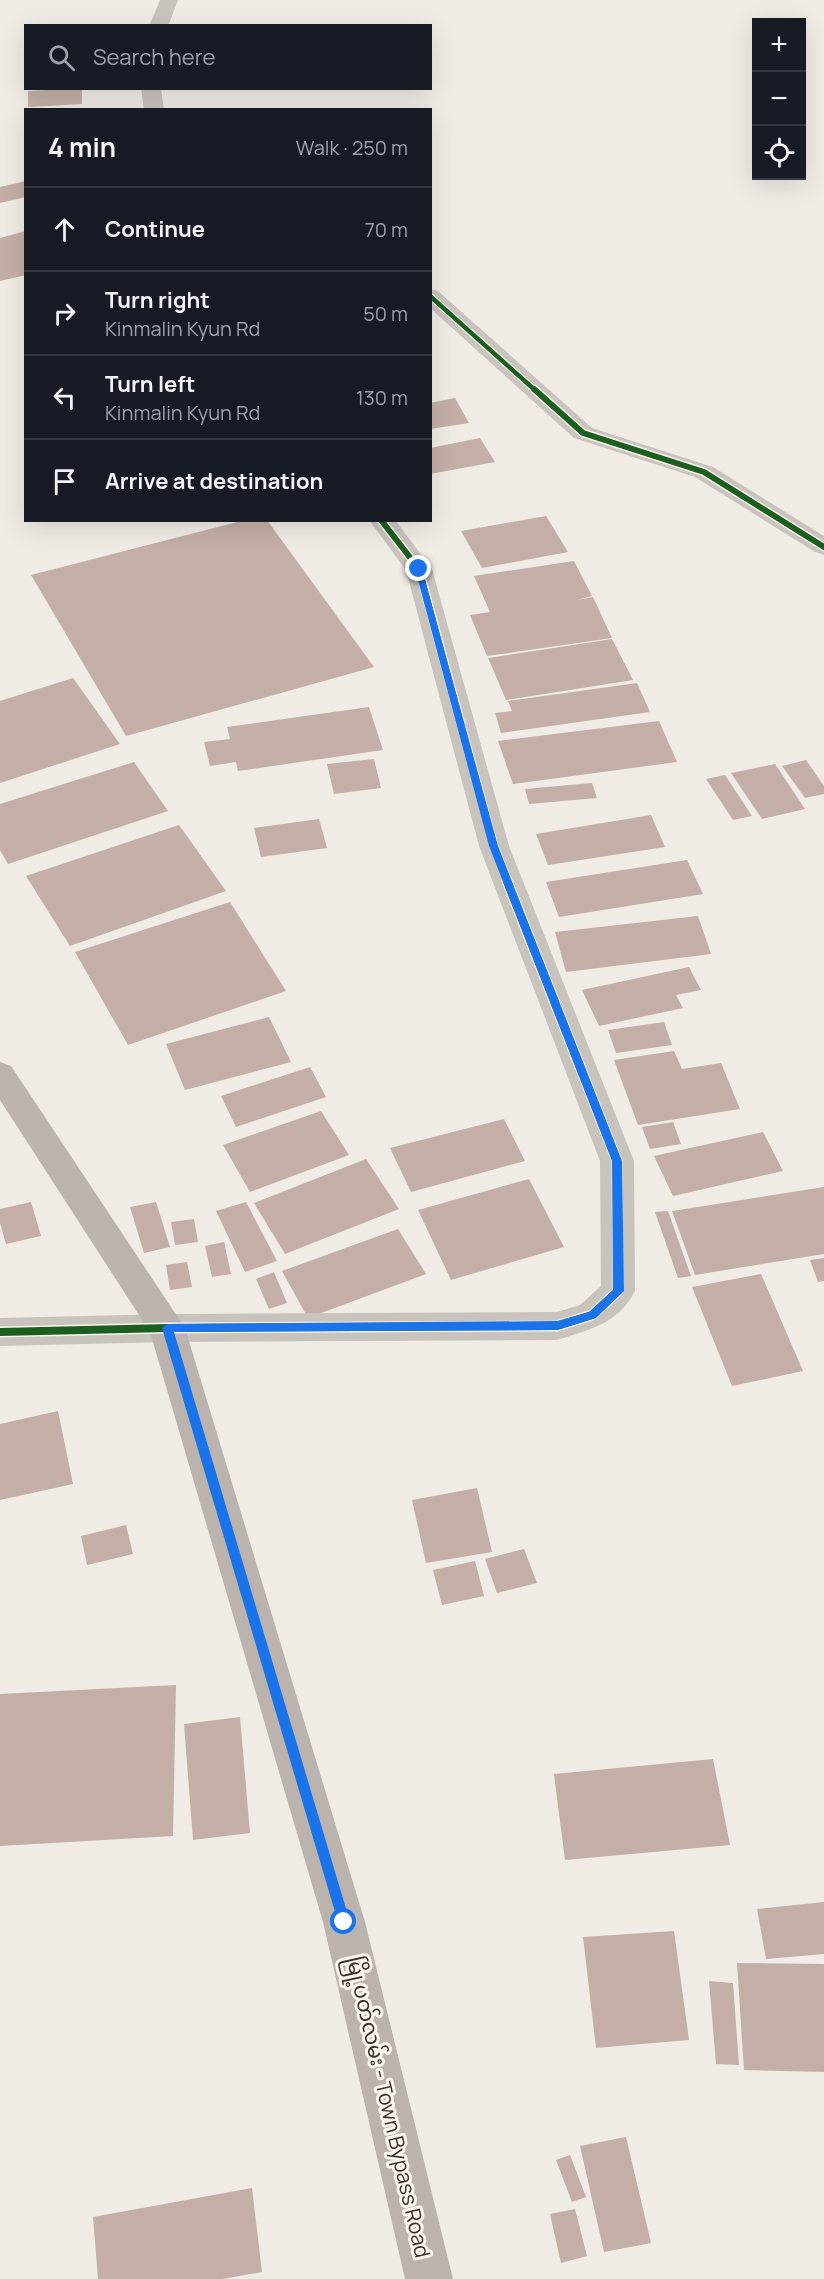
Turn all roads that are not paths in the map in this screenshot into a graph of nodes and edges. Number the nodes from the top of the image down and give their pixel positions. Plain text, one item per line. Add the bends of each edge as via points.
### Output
1 (169, 0) edge
2 (160, 24) edge
3 (151, 90) edge
4 (154, 108) edge
5 (432, 298) edge
6 (383, 522) edge
7 (824, 547) edge
8 (0, 1074) edge
9 (167, 1328) junction
10 (0, 1332) edge
11 (429, 2279) edge

1 - 2 street
3 - 4 street
5 - 7 street via 583,433 704,472
6 - 9 street via 419,569 494,846 617,1161 618,1291 592,1315 557,1326
8 - 9 main road, မြို့ပတ်လမ်း - Town Bypass Road
9 - 10 street
9 - 11 main road, မြို့ပတ်လမ်း - Town Bypass Road via 344,1922

